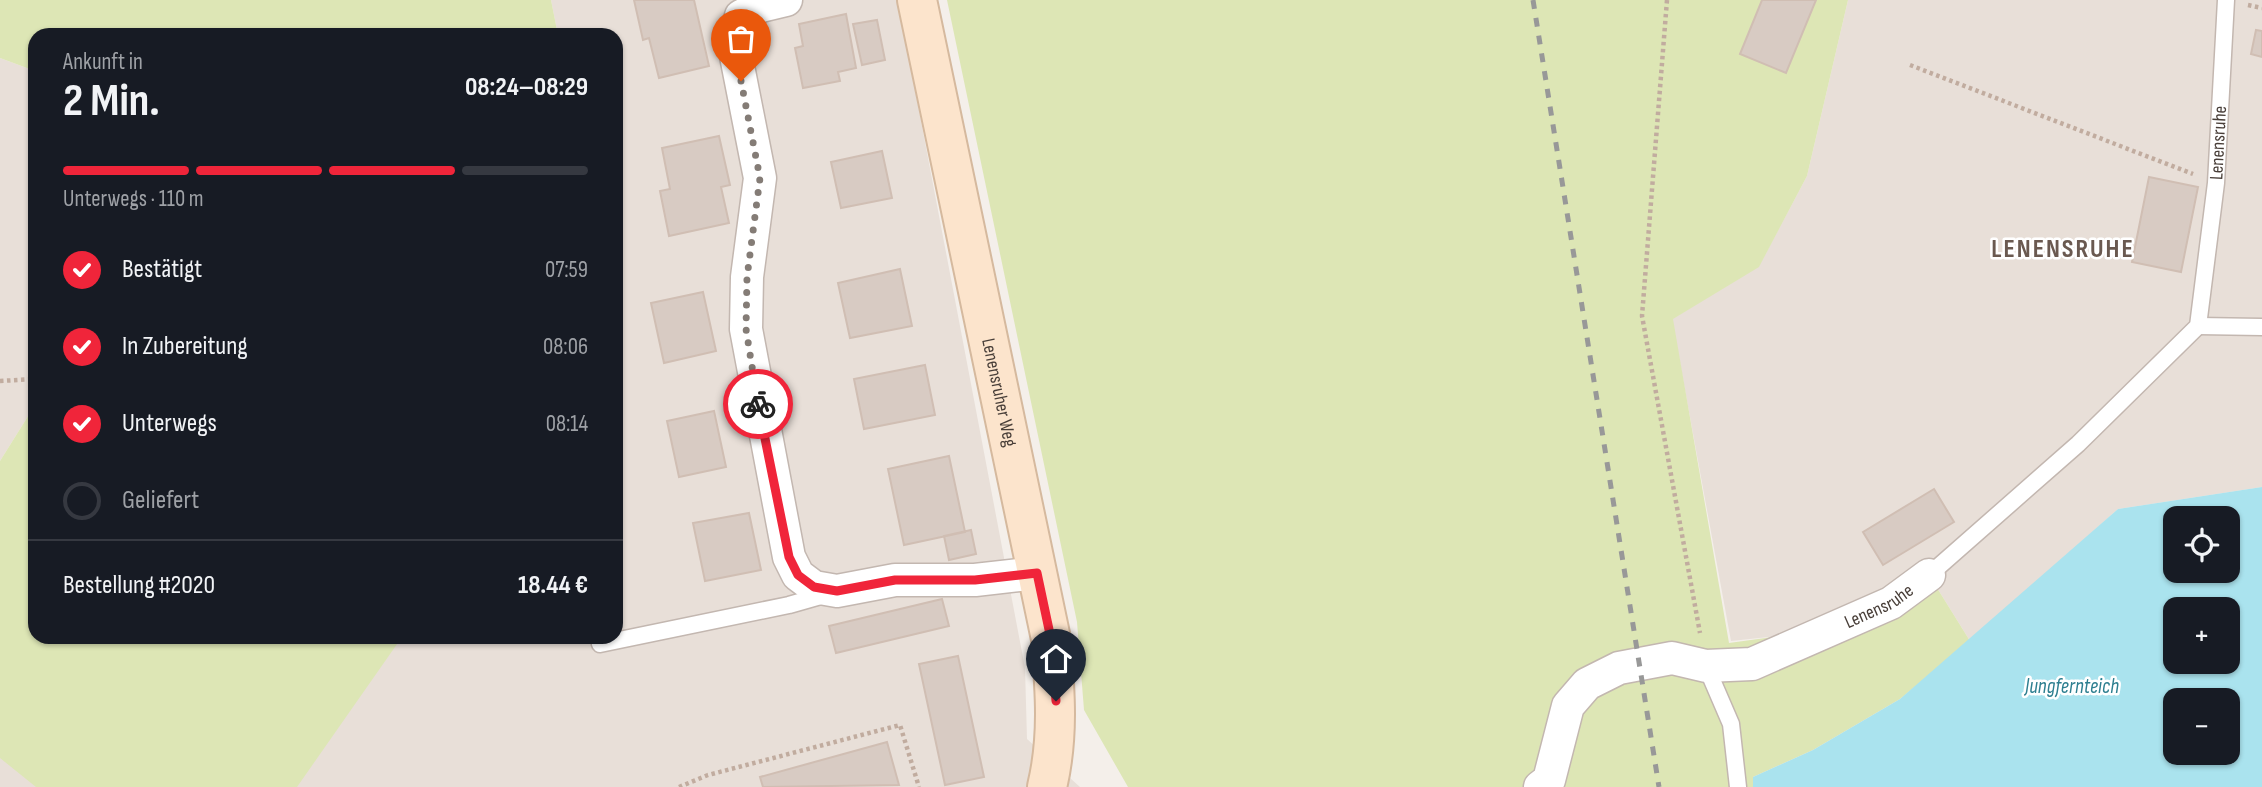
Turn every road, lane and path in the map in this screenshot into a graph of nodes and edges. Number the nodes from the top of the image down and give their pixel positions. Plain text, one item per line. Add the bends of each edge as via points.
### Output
1 (786, 0) edge
2 (917, 0) edge
3 (1667, 0) edge
4 (2225, 0) edge
5 (1910, 65) dead end
6 (2216, 183) junction
7 (2198, 326) junction
8 (2262, 327) edge
9 (28, 379) edge
10 (0, 381) edge
11 (1037, 573) junction
12 (1929, 575) joint
13 (837, 591) junction
14 (623, 639) edge
15 (1706, 666) junction
16 (680, 787) edge
17 (919, 787) edge
18 (1048, 787) edge
19 (1540, 787) edge
20 (1738, 787) edge

1 - 13 street via 761,5 741,16 735,40 760,178 747,277 746,329 789,557 798,575 814,587
2 - 11 street, Lenensruher Weg
3 - 15 path via 1642,316
4 - 6 lane, Lenensruhe
5 - 6 path
6 - 7 lane, Lenensruhe
7 - 8 lane
7 - 12 lane, Lenensruhe via 2078,444
9 - 10 path
11 - 13 street via 975,580 895,580
11 - 18 street, Lenensruher Weg via 1051,639 1056,701 1055,754
12 - 15 street, Lenensruhe via 1891,603 1752,664
13 - 14 lane via 789,606
15 - 19 street, Lenensruhe via 1672,658 1619,668 1587,684 1568,706 1549,779
15 - 20 lane via 1731,724
16 - 17 path via 708,775 900,725

